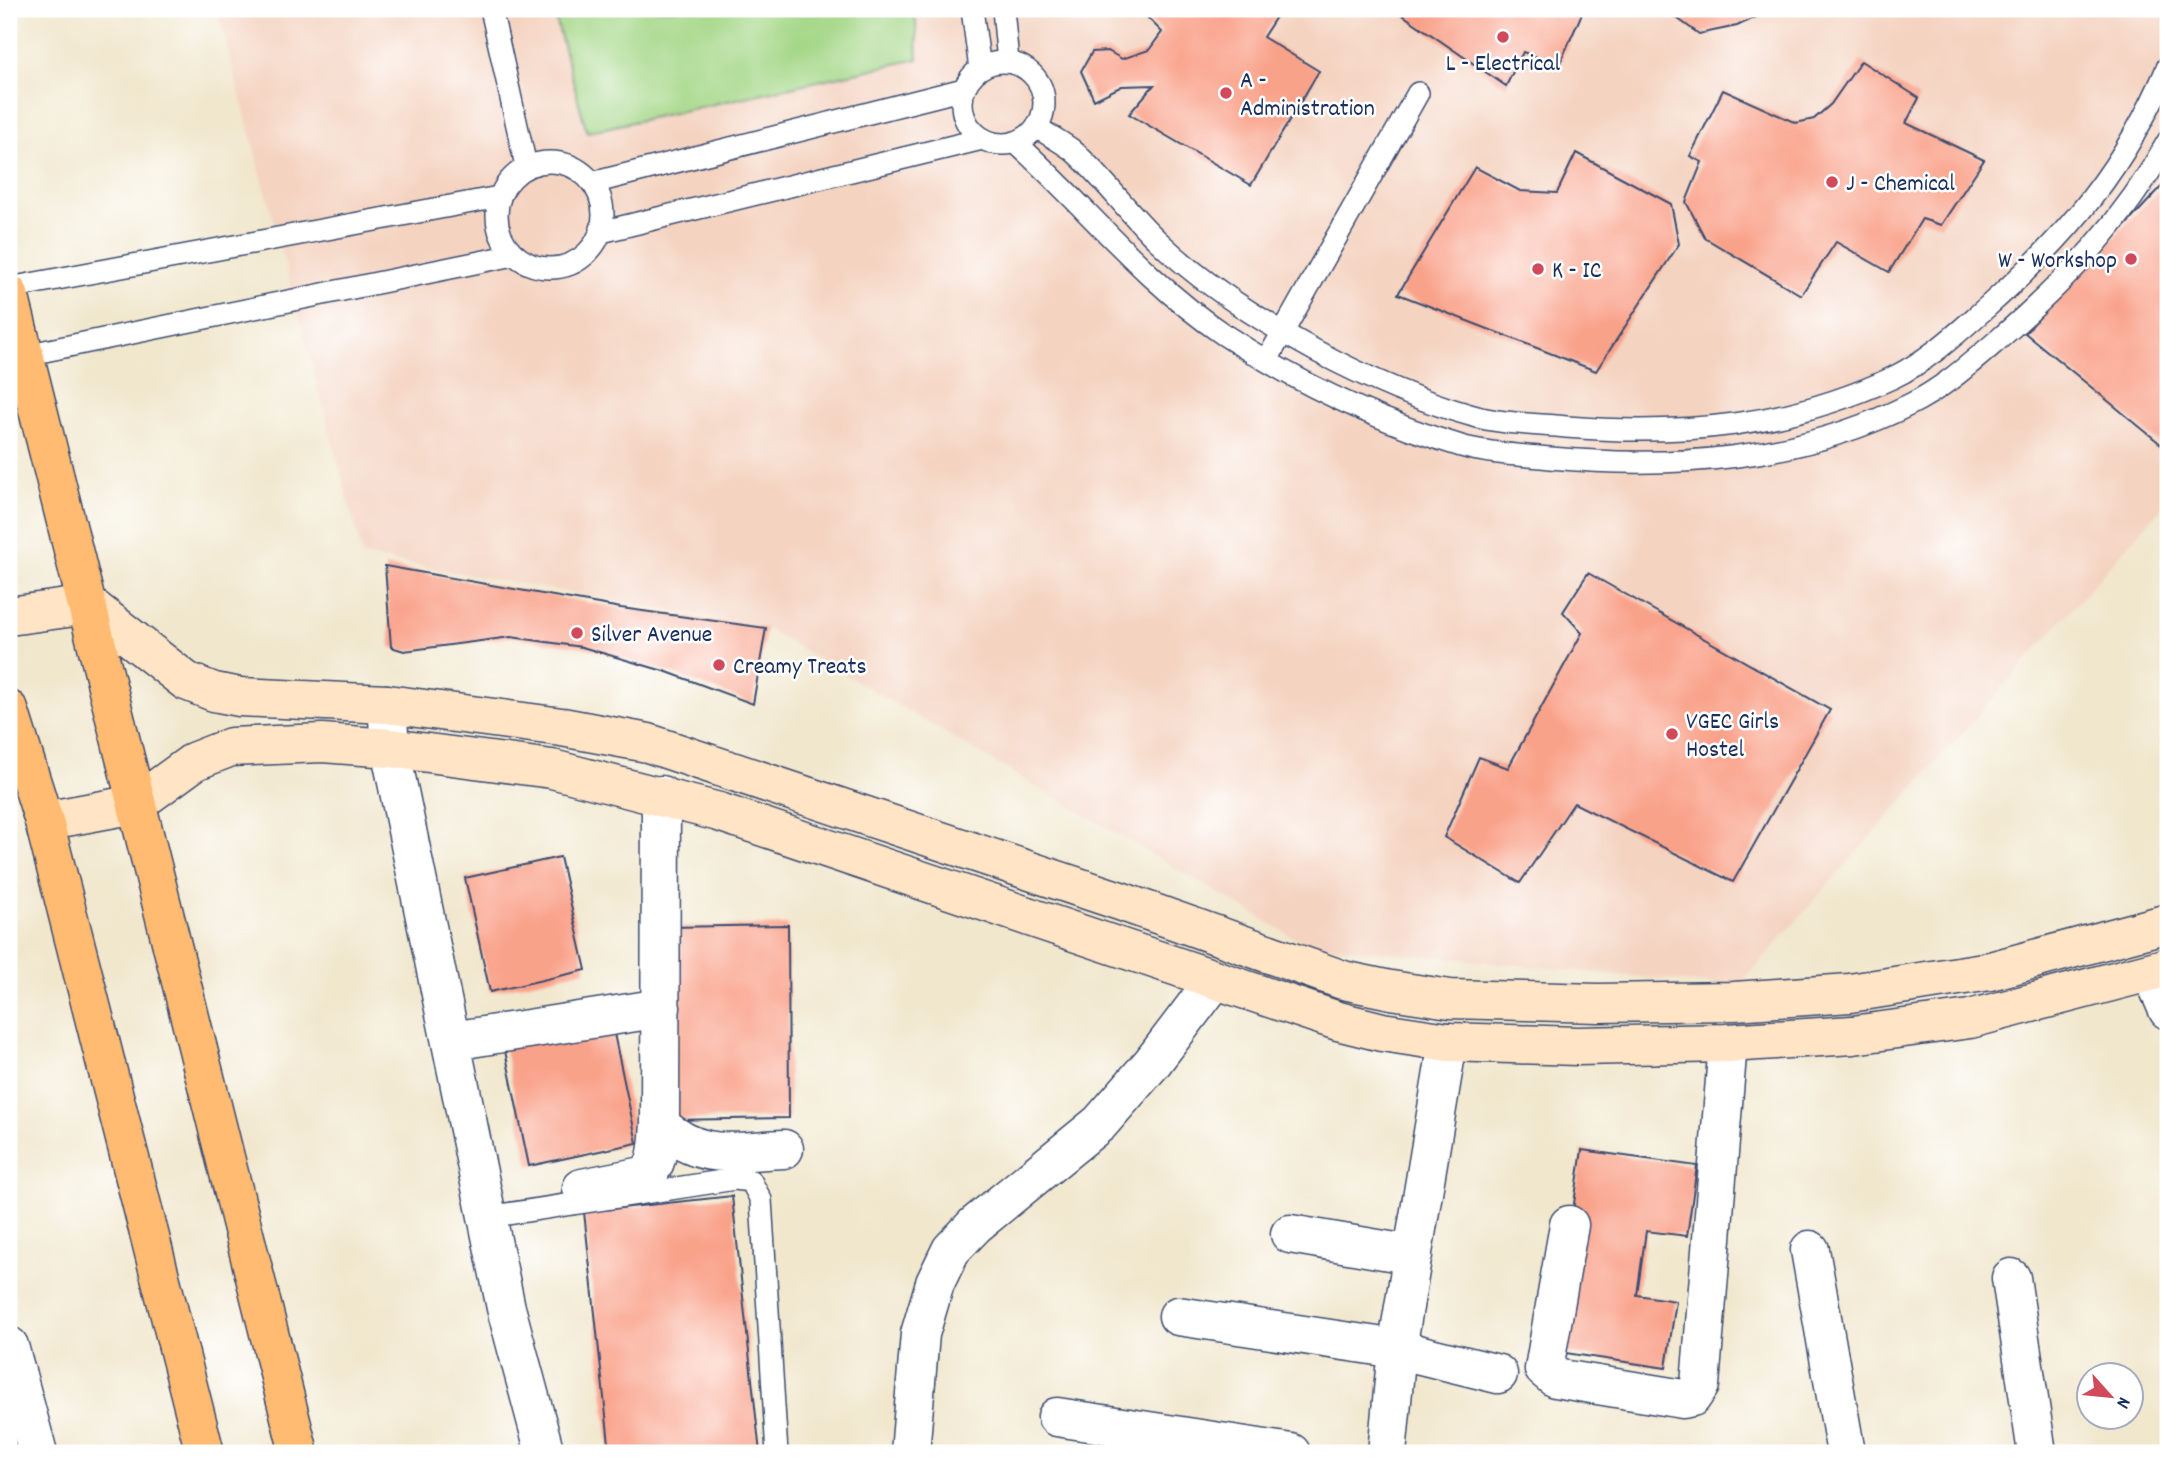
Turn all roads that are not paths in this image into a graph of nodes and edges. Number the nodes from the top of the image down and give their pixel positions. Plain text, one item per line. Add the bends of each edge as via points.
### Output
1 (491, 9) edge
2 (972, 9) edge
3 (1003, 9) edge
4 (1008, 62) junction
5 (2168, 66) edge
6 (979, 69) junction
7 (964, 89) junction
8 (1418, 93) dead end
9 (1035, 127) junction
10 (982, 139) junction
11 (2168, 141) edge
12 (1015, 142) junction
13 (526, 166) junction
14 (592, 183) junction
15 (499, 197) junction
16 (601, 232) junction
17 (514, 256) junction
18 (9, 288) edge
19 (9, 294) edge
20 (1283, 332) junction
21 (25, 355) junction
22 (1267, 360) junction
23 (1671, 429) junction
24 (1672, 461) junction
25 (89, 605) junction
26 (9, 616) edge
27 (387, 704) junction
28 (9, 710) edge
29 (390, 748) junction
30 (661, 796) junction
31 (136, 803) junction
32 (44, 821) junction
33 (2168, 923) edge
34 (2160, 970) edge
35 (1215, 980) junction
36 (1391, 990) junction
37 (1850, 993) junction
38 (661, 1008) junction
39 (2168, 1010) edge
40 (1382, 1032) junction
41 (1853, 1035) junction
42 (452, 1041) junction
43 (1448, 1042) junction
44 (1728, 1043) junction
45 (660, 1125) junction
46 (784, 1149) dead end
47 (582, 1188) dead end
48 (487, 1217) junction
49 (1569, 1225) dead end
50 (1290, 1234) dead end
51 (1810, 1250) dead end
52 (1413, 1255) junction
53 (2011, 1278) dead end
54 (1178, 1316) dead end
55 (9, 1346) edge
56 (1397, 1349) junction
57 (1499, 1374) dead end
58 (1057, 1418) dead end
59 (38, 1453) edge
60 (205, 1453) edge
61 (299, 1453) edge
62 (545, 1453) edge
63 (777, 1453) edge
64 (910, 1453) edge
65 (1291, 1453) edge
66 (1387, 1453) edge
67 (1846, 1453) edge
68 (2038, 1453) edge

1 - 13 lane
2 - 6 lane
3 - 4 lane
4 - 6 lane
4 - 9 lane via 1024,67 1037,79 1043,112
5 - 23 lane via 2131,143 2091,203 2041,258 1935,352 1895,376 1808,411 1731,426
6 - 7 lane
7 - 10 lane via 964,117
7 - 14 lane
8 - 20 lane
9 - 12 lane
9 - 20 lane via 1071,150 1188,268
10 - 12 lane
10 - 16 lane
11 - 24 lane via 2116,223 2063,281 1954,378 1910,405 1816,442 1735,457
12 - 22 lane via 1168,294
13 - 14 lane via 567,163
13 - 15 lane via 509,179
14 - 16 lane via 604,211
15 - 17 lane via 496,218 501,238
15 - 18 lane
16 - 17 lane via 590,251 553,269 531,266
17 - 21 lane
19 - 21 main road
20 - 22 lane
20 - 23 lane via 1389,387 1472,416 1612,431
21 - 25 main road
22 - 24 lane via 1377,417 1464,447 1612,463
23 - 24 lane
25 - 26 main road
25 - 27 main road via 186,681 214,692
25 - 31 main road
27 - 29 street
27 - 36 main road via 648,743 1343,980
28 - 32 main road
29 - 30 main road via 552,769
29 - 31 main road via 322,743 232,747 195,761
29 - 42 street
30 - 35 main road
30 - 38 street
31 - 32 main road
31 - 61 main road
32 - 60 main road
33 - 37 main road via 1990,971
34 - 39 street
34 - 41 main road via 1970,1019
35 - 40 main road
35 - 64 street via 1100,1123 951,1250 934,1283 920,1334
36 - 37 main road via 1450,999 1598,1003
36 - 40 main road
37 - 41 main road
38 - 42 street
38 - 45 street
40 - 43 main road
41 - 44 main road
42 - 48 street
43 - 44 main road via 1577,1046
43 - 52 street
44 - 49 street via 1700,1385 1692,1397 1555,1378 1544,1369
45 - 46 street via 678,1141 703,1152
45 - 47 street via 655,1162 649,1172
48 - 62 street
48 - 63 lane via 736,1178 751,1181 761,1200
50 - 52 street
51 - 67 street
52 - 56 street
53 - 68 street
54 - 56 street
55 - 59 street
56 - 57 street
56 - 66 street
58 - 65 street

